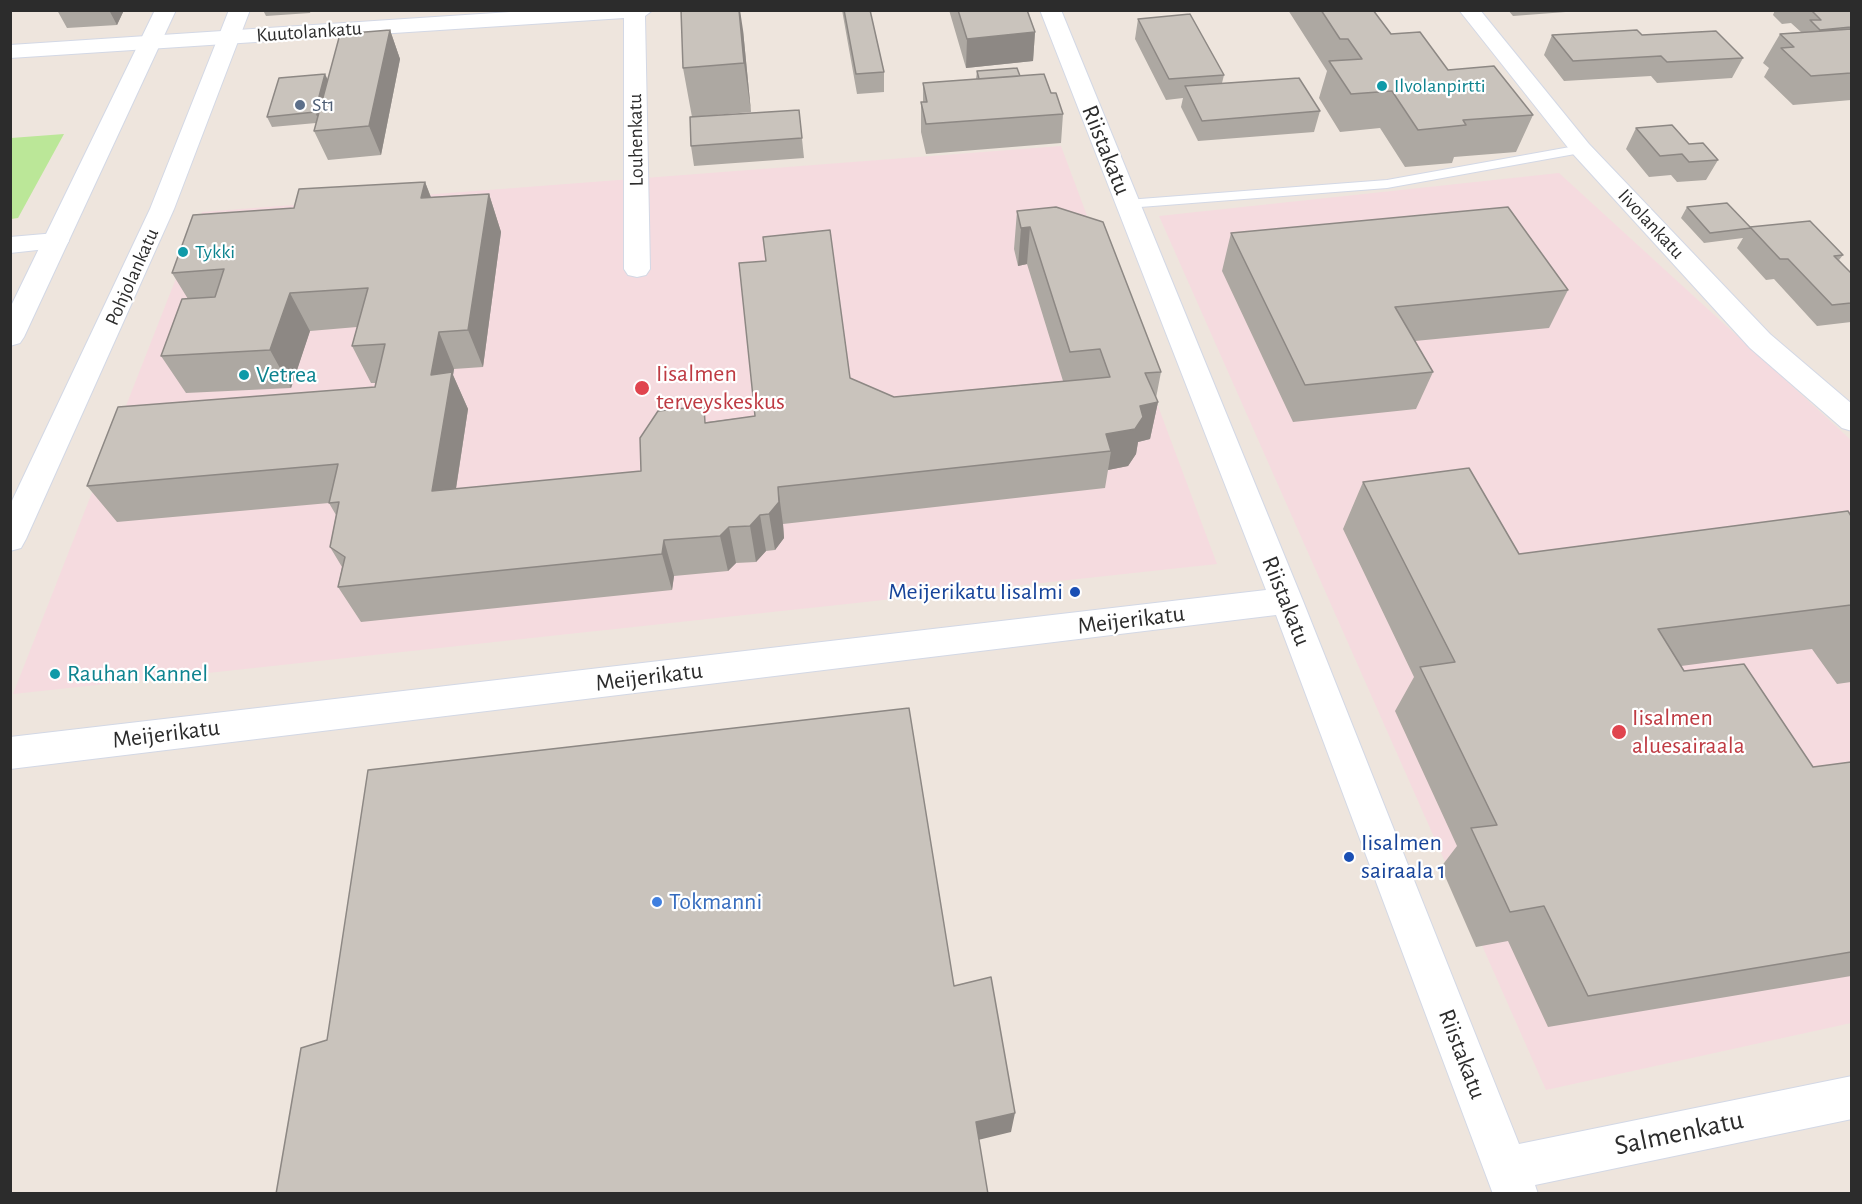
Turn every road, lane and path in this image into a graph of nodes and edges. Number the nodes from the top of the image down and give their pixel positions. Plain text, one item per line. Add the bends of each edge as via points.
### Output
1 (166, 10) edge
2 (240, 10) edge
3 (643, 10) edge
4 (1050, 10) edge
5 (1469, 10) edge
6 (634, 11) edge
7 (229, 37) junction
8 (150, 42) junction
9 (10, 52) edge
10 (1581, 149) junction
11 (1127, 204) junction
12 (57, 241) junction
13 (10, 245) edge
14 (637, 269) dead end
15 (10, 338) edge
16 (1851, 421) edge
17 (10, 539) edge
18 (1287, 601) junction
19 (10, 753) edge
20 (1851, 1096) edge
21 (1511, 1181) edge

1 - 8 street
2 - 7 street, Pohjolankatu
3 - 6 street, Kuutolankatu
4 - 11 street, Riistakatu
5 - 10 street, Iivolankatu
6 - 7 street, Kuutolankatu
6 - 14 street, Louhenkatu
7 - 8 street, Kuutolankatu
7 - 17 street, Pohjolankatu via 148,240
8 - 9 street, Kuutolankatu
8 - 12 street
10 - 11 lane via 1387,184
10 - 16 street, Iivolankatu via 1760,341
11 - 18 street, Riistakatu
12 - 13 street
12 - 15 street
18 - 19 street, Meijerikatu
18 - 21 street, Riistakatu
20 - 21 street, Salmenkatu

